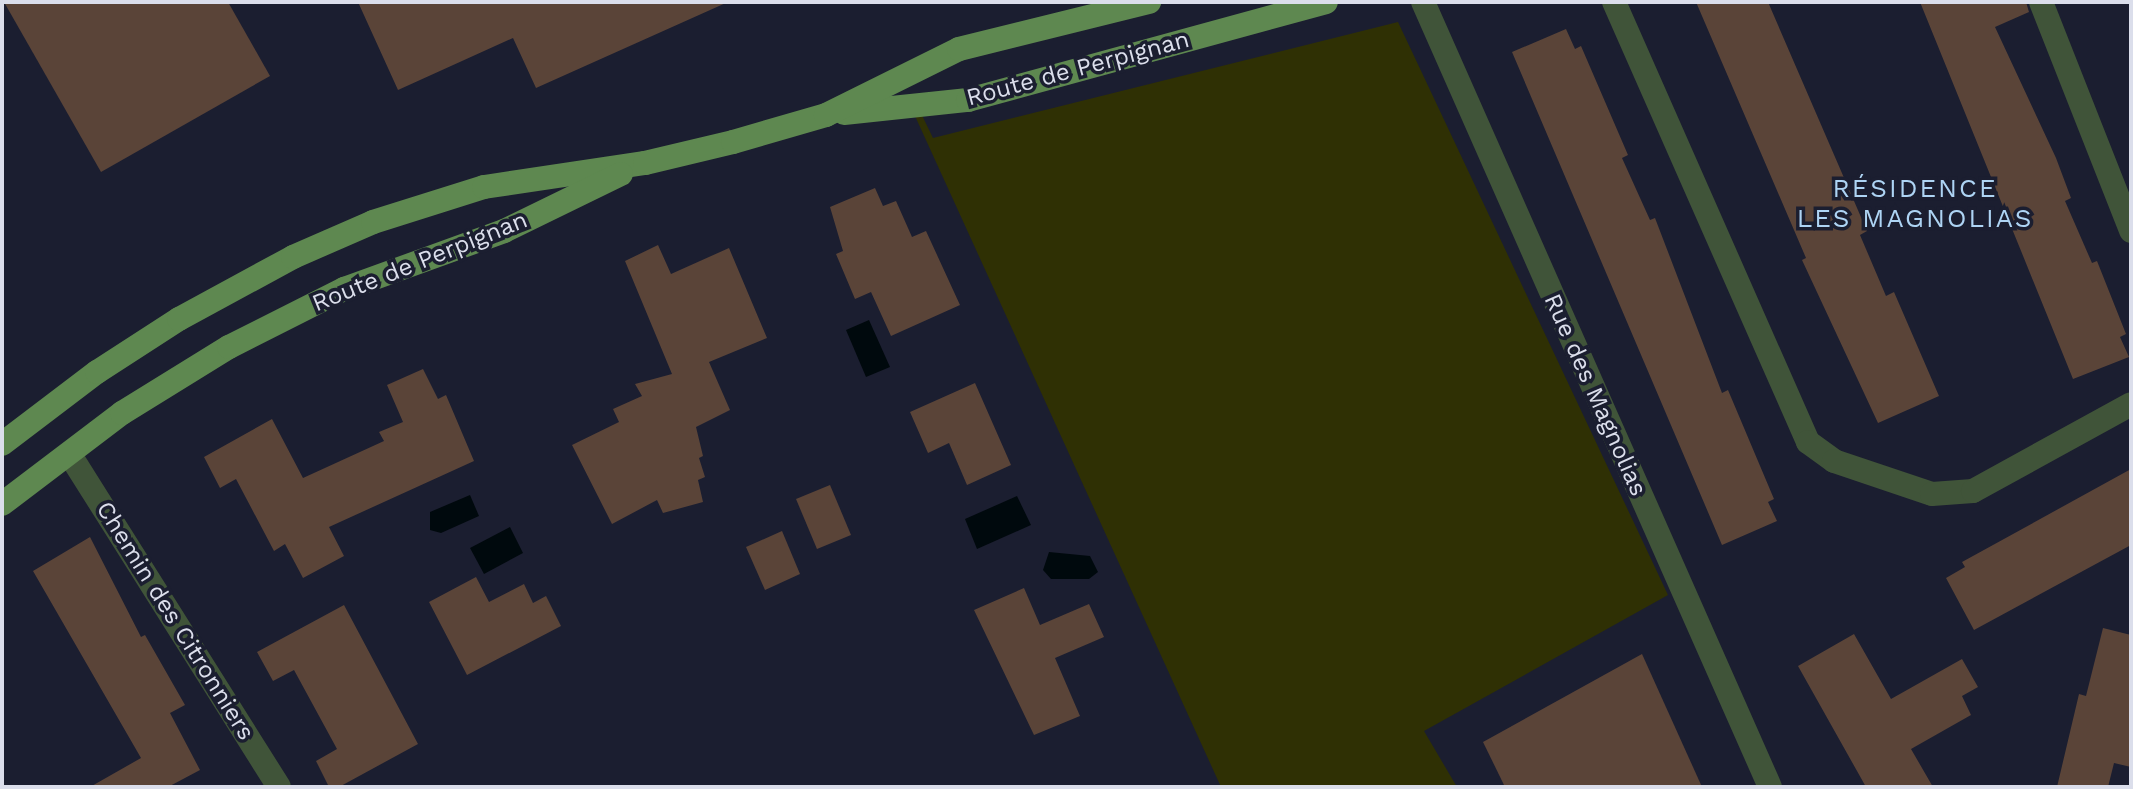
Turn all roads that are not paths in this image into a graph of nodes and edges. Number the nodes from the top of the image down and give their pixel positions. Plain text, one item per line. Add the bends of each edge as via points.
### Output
1 (1149, 2) edge
2 (1326, 2) edge
3 (1423, 2) edge
4 (1614, 2) edge
5 (2041, 2) edge
6 (826, 115) junction
7 (645, 163) junction
8 (2131, 231) edge
9 (2131, 404) edge
10 (2, 444) edge
11 (70, 455) junction
12 (2, 504) edge
13 (279, 787) edge
14 (1770, 787) edge

1 - 6 main road, Route de Perpignan via 959,49
2 - 6 main road, Route de Perpignan via 968,100
3 - 14 street, Rue des Magnolias
4 - 9 street via 1808,442 1834,461 1932,494 1973,491
5 - 8 street
6 - 7 main road, Route de Perpignan
7 - 10 main road, Route de Perpignan via 484,187 373,222 293,257 132,349
7 - 11 main road, Route de Perpignan via 504,231 344,289 229,347 122,413
11 - 12 main road, Route de Perpignan
11 - 13 street, Chemin des Citronniers

